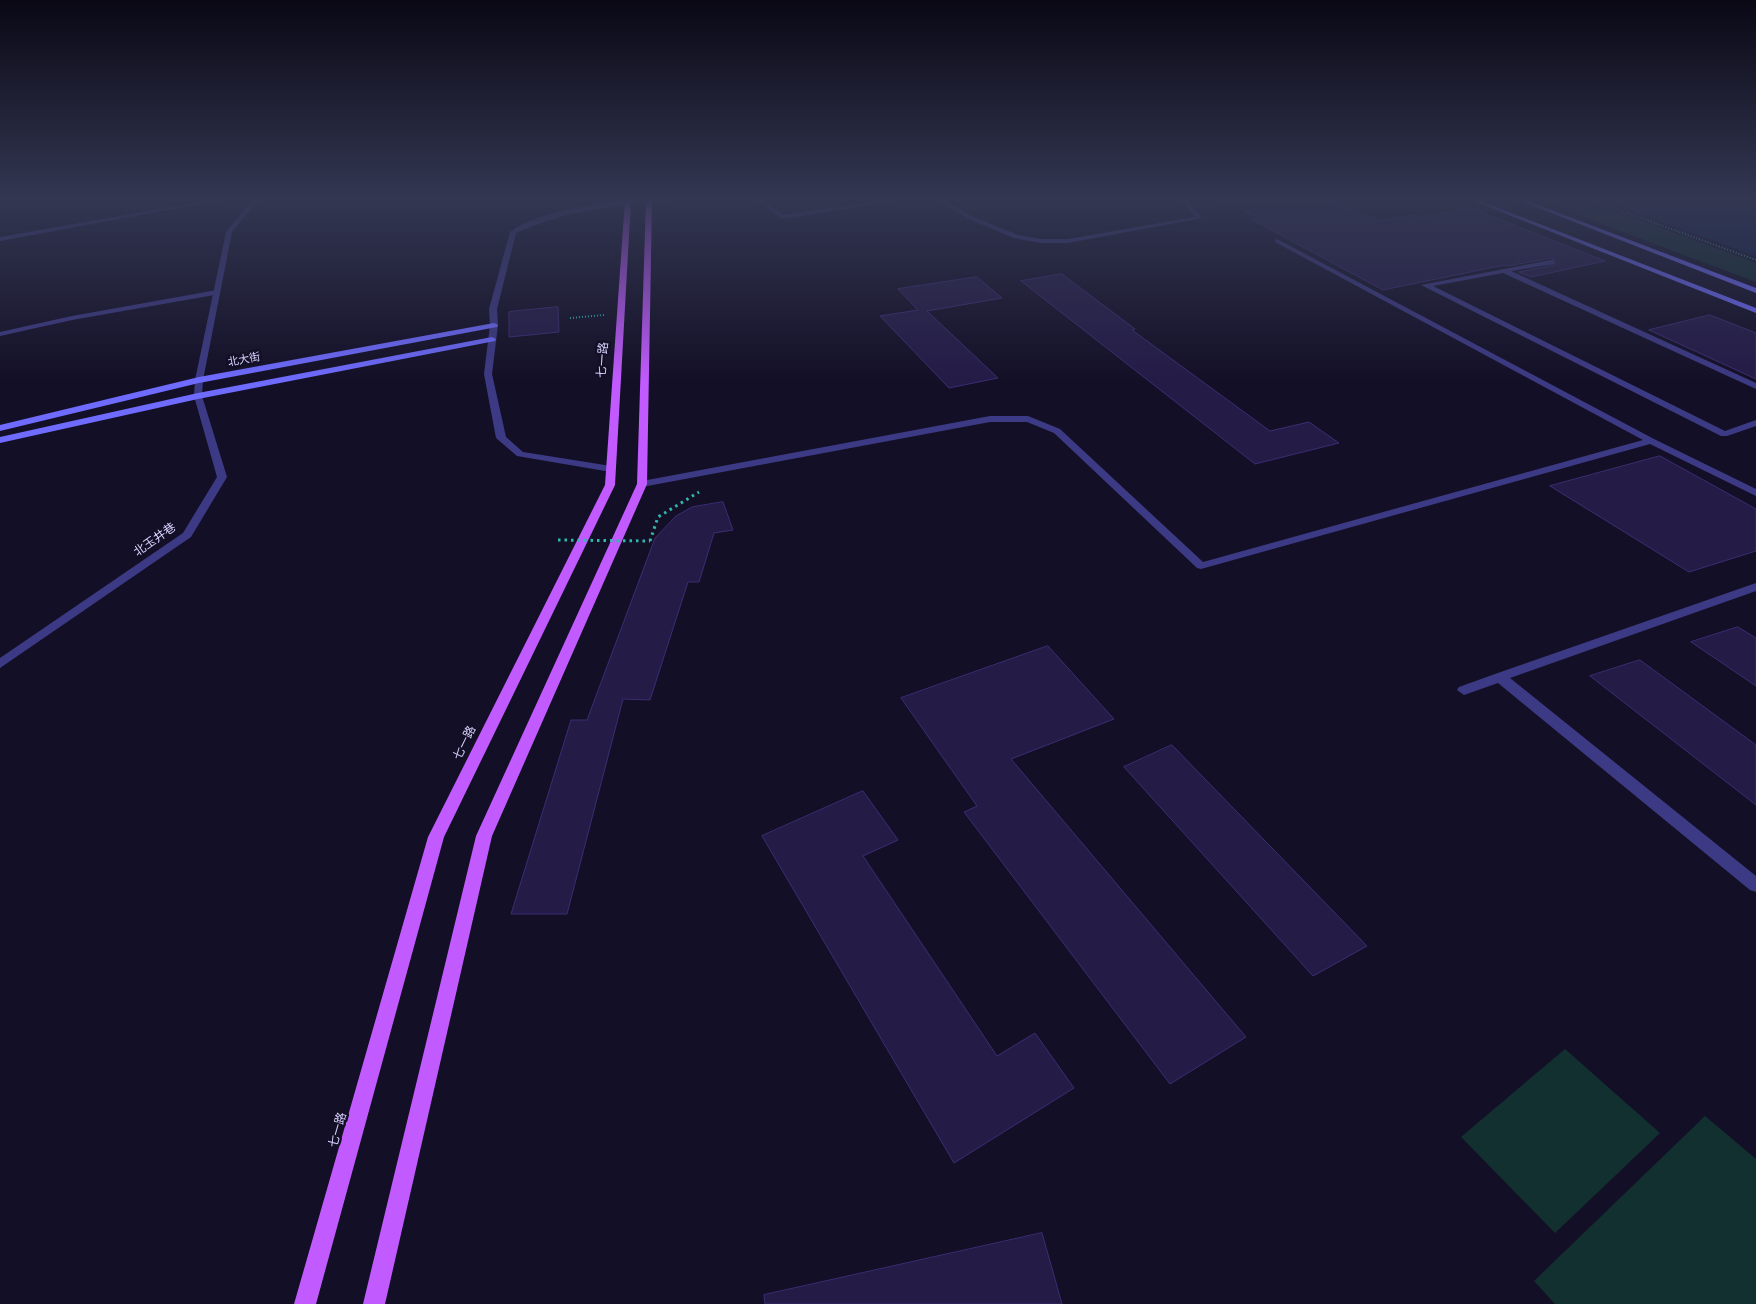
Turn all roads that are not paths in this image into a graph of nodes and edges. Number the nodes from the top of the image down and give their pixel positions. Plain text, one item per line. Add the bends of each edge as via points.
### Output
1 (223, 261) edge
2 (506, 261) edge
3 (624, 261) edge
4 (648, 261) edge
5 (1314, 261) edge
6 (1629, 261) edge
7 (1678, 261) edge
8 (1551, 262) dead end
9 (1504, 271) junction
10 (1756, 291) edge
11 (217, 292) junction
12 (1756, 311) edge
13 (494, 324) junction
14 (0, 334) edge
15 (492, 339) junction
16 (199, 380) junction
17 (1756, 386) edge
18 (198, 396) junction
19 (1756, 423) edge
20 (0, 428) edge
21 (0, 440) edge
22 (1651, 441) junction
23 (611, 468) junction
24 (642, 484) junction
25 (1756, 493) edge
26 (1756, 587) edge
27 (0, 664) edge
28 (1500, 677) junction
29 (1464, 690) dead end
30 (1756, 885) edge
31 (305, 1304) edge
32 (374, 1304) edge

1 - 11 street, 北玉井巷
2 - 13 street via 493,309
3 - 23 main road, 七一路
4 - 24 main road
5 - 22 street
6 - 12 main road
7 - 10 main road
8 - 9 street
9 - 17 street
9 - 19 street via 1425,285 1724,434
11 - 14 street
11 - 16 street, 北玉井巷
13 - 15 street
13 - 16 main road, 北大街
15 - 18 main road
15 - 23 street via 488,374 501,438 520,454
16 - 18 street, 北玉井巷
16 - 20 main road, 北大街
18 - 21 main road
18 - 27 street, 北玉井巷 via 222,477 187,535
22 - 24 street via 1201,566 1058,431 1028,420 990,419
22 - 25 street
23 - 31 main road, 七一路 via 610,485 436,837
24 - 32 main road via 484,836
26 - 28 street
28 - 29 street
28 - 30 street

